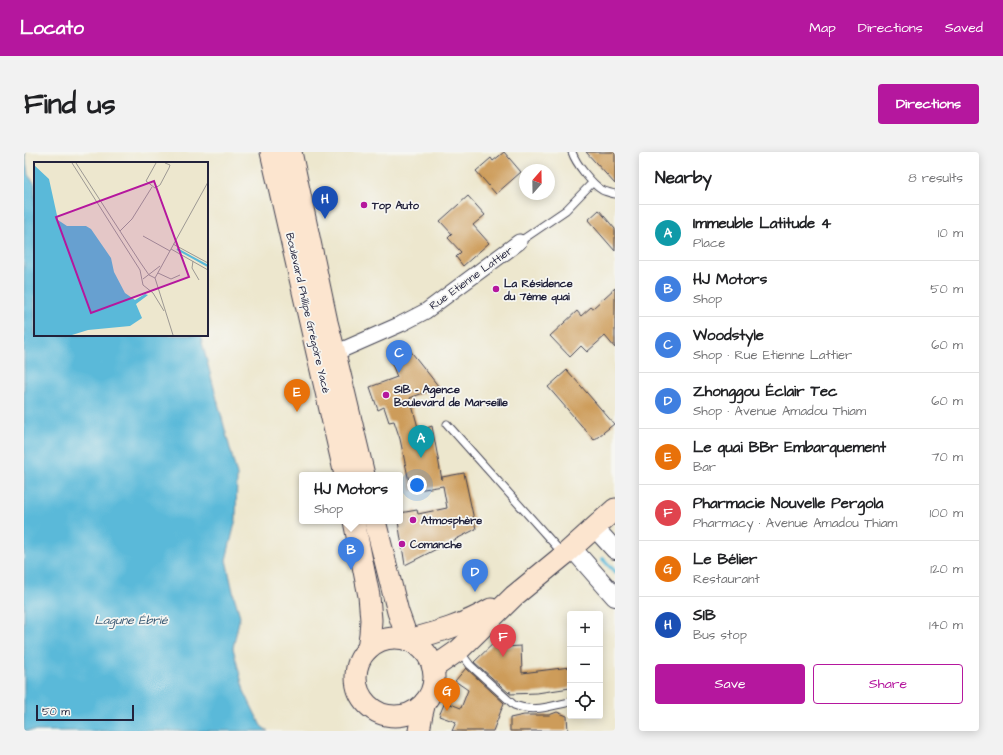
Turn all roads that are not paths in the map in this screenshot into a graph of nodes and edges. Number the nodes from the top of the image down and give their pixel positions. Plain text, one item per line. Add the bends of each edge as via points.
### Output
1 (271, 152) edge
2 (291, 152) edge
3 (572, 152) edge
4 (592, 182) junction
5 (615, 194) edge
6 (519, 242) joint
7 (335, 352) junction
8 (447, 424) dead end
9 (344, 472) edge
10 (363, 472) edge
11 (615, 509) edge
12 (355, 524) edge
13 (376, 524) edge
14 (594, 527) junction
15 (615, 550) edge
16 (568, 552) junction
17 (514, 596) junction
18 (615, 597) edge
19 (408, 640) junction
20 (368, 649) junction
21 (458, 650) junction
22 (433, 668) junction
23 (425, 702) junction
24 (567, 703) edge
25 (385, 722) edge
26 (419, 731) edge

1 - 9 main road, Boulevard Phillipe Grégoire Yacé
2 - 7 main road, Boulevard Phillipe Grégoire Yacé
3 - 4 lane via 574,159
4 - 5 lane via 603,190
4 - 6 lane, Rue Etienne Lattier via 566,210
6 - 7 street, Rue Etienne Lattier via 426,311
7 - 10 main road, Boulevard Phillipe Grégoire Yacé
8 - 16 lane
11 - 14 main road
12 - 20 main road via 369,596 371,620
13 - 19 main road via 398,612
14 - 15 street
14 - 16 main road
16 - 17 main road
16 - 18 street
17 - 19 main road via 478,618 450,629
17 - 21 main road
19 - 20 main road via 386,638
19 - 22 main road via 424,651
20 - 25 main road via 357,665 356,685 365,702
21 - 22 main road
21 - 24 lane via 470,666 521,708 537,709
22 - 23 main road via 433,686
23 - 25 main road via 408,714 387,715
23 - 26 main road

